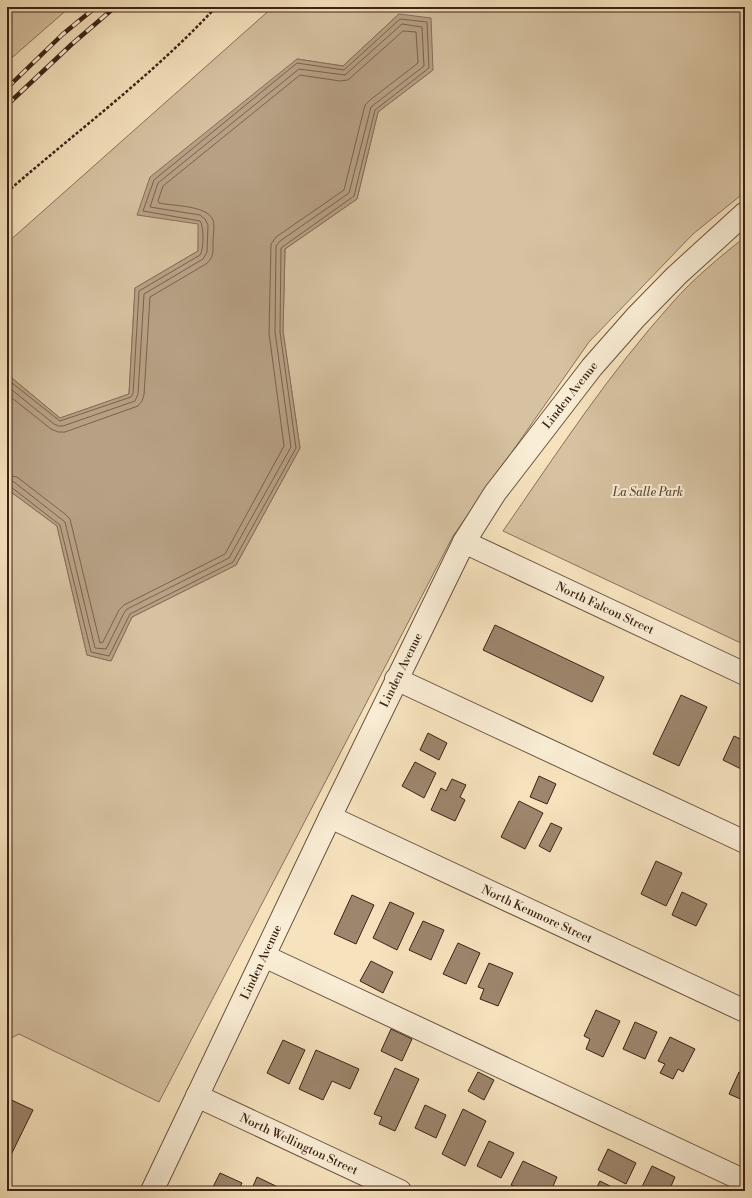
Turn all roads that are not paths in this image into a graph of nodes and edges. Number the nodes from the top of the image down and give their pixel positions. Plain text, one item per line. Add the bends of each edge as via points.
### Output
1 (745, 212) edge
2 (464, 542) junction
3 (745, 674) edge
4 (396, 680) junction
5 (330, 817) junction
6 (745, 842) edge
7 (264, 956) junction
8 (745, 1011) edge
9 (197, 1096) junction
10 (745, 1181) edge
11 (152, 1191) edge
12 (400, 1191) edge

1 - 2 street, Linden Avenue via 676,276 592,367 496,493
2 - 3 street, North Falcon Street
2 - 4 street, Linden Avenue
4 - 5 street, Linden Avenue
4 - 6 street
5 - 7 street, Linden Avenue
5 - 8 street, North Kenmore Street
7 - 9 street, Linden Avenue
7 - 10 street
9 - 11 street, Linden Avenue
9 - 12 street, North Wellington Street

